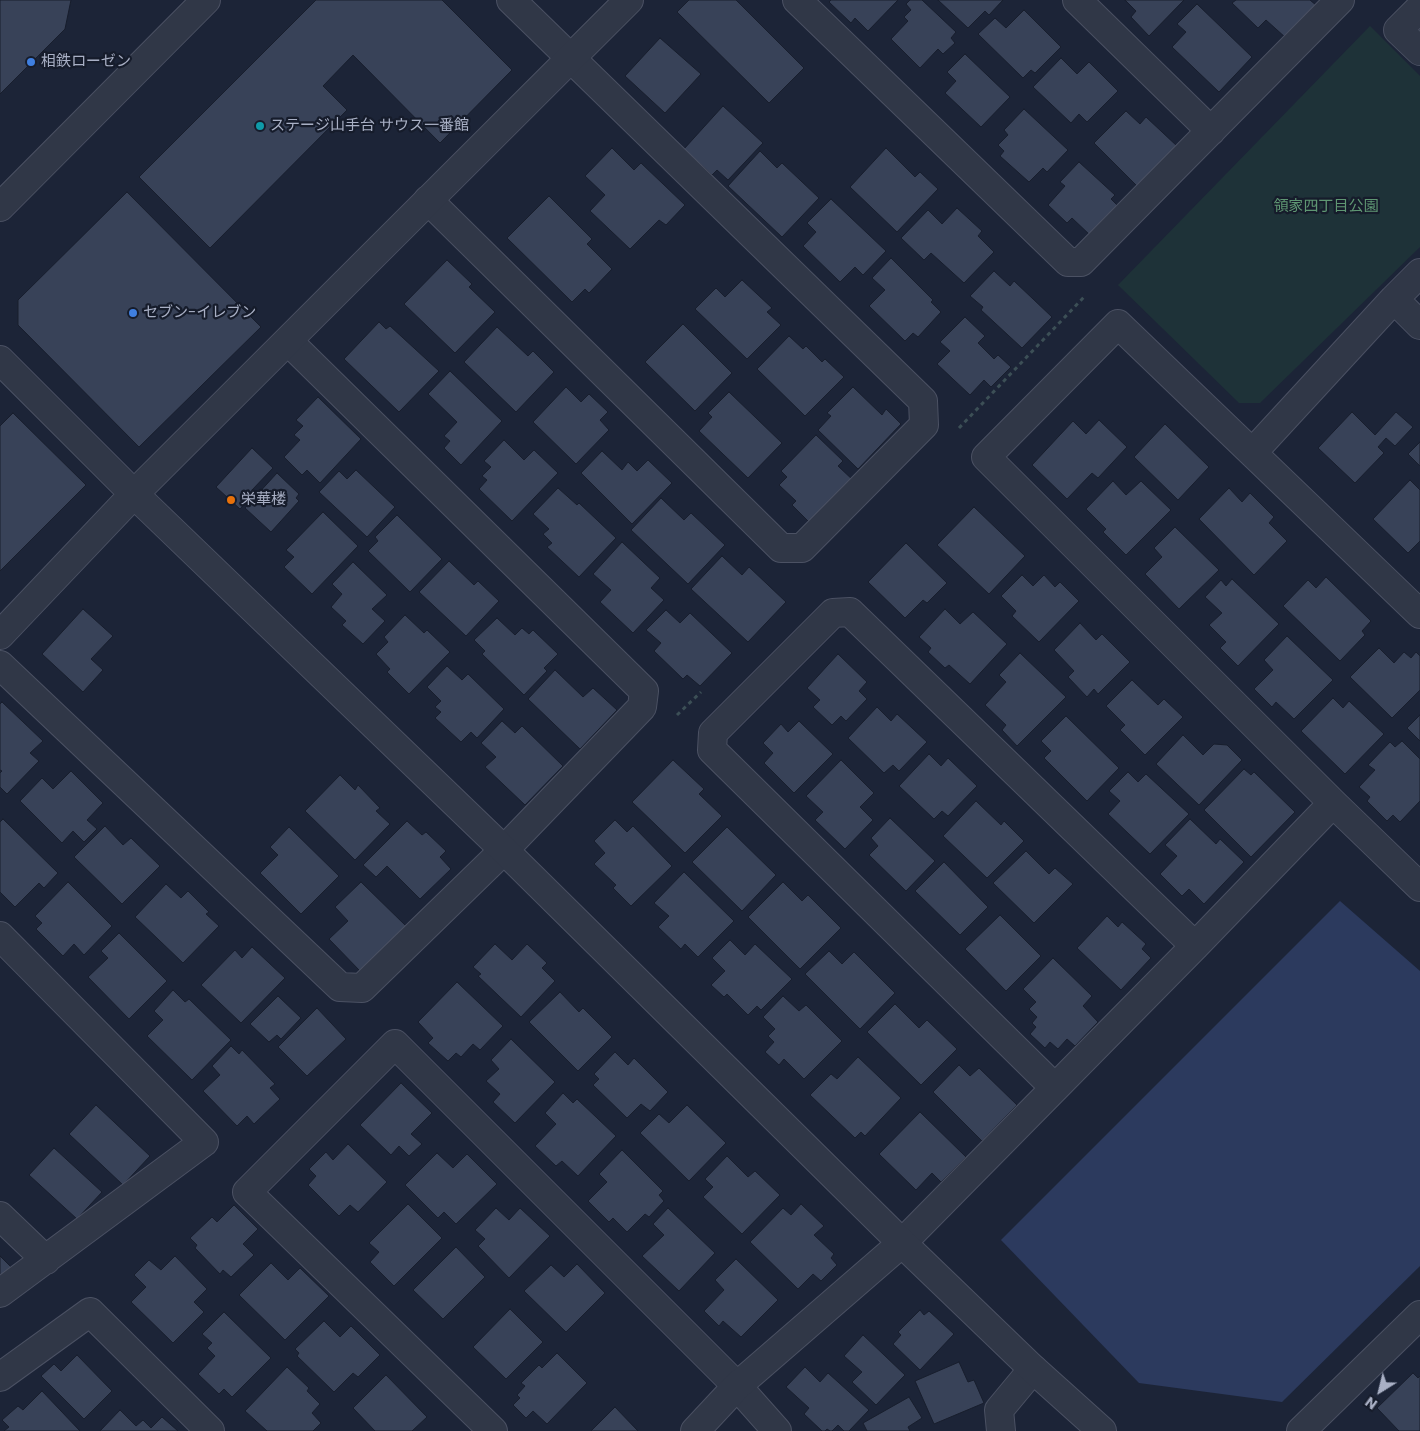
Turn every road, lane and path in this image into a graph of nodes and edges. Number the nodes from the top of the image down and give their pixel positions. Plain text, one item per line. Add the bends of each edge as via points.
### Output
1 (206, 0) edge
2 (511, 0) edge
3 (629, 0) edge
4 (797, 0) edge
5 (1077, 0) edge
6 (1340, 0) edge
7 (1420, 8) edge
8 (1420, 52) edge
9 (571, 58) junction
10 (1211, 131) junction
11 (428, 200) junction
12 (0, 207) edge
13 (1420, 273) edge
14 (1394, 299) junction
15 (1420, 325) edge
16 (288, 341) junction
17 (0, 360) edge
18 (1253, 452) junction
19 (134, 494) junction
20 (1420, 614) edge
21 (0, 634) edge
22 (0, 665) edge
23 (1333, 803) junction
24 (504, 850) junction
25 (1420, 886) edge
26 (0, 936) edge
27 (1195, 946) junction
28 (1055, 1088) junction
29 (0, 1216) edge
30 (902, 1243) junction
31 (46, 1260) junction
32 (0, 1293) edge
33 (1420, 1314) edge
34 (1033, 1369) junction
35 (0, 1377) edge
36 (738, 1386) junction
37 (210, 1431) edge
38 (493, 1431) edge
39 (695, 1431) edge
40 (777, 1431) edge
41 (1001, 1431) edge
42 (1102, 1431) edge
43 (1301, 1431) edge

1 - 12 street
2 - 9 street
3 - 9 street
4 - 10 street via 1068,262 1081,262
5 - 10 street
6 - 10 street
7 - 8 street via 1398,30
9 - 11 street
9 - 11 street via 922,402 924,425 802,548 781,548
11 - 16 street
13 - 14 street
14 - 15 street
14 - 18 street
16 - 19 street
16 - 24 street via 644,691 642,707
17 - 19 street
18 - 20 street
18 - 23 street via 1118,324 986,457
19 - 21 street
19 - 24 street
22 - 24 street via 340,987 362,988
23 - 25 street
23 - 27 street
24 - 30 street
26 - 31 street via 204,1142
27 - 28 street
27 - 28 street via 850,612 833,613 726,720 713,734 712,750
28 - 30 street
29 - 31 street
30 - 34 street
30 - 36 street
31 - 32 street
33 - 43 street
34 - 41 street via 999,1410
34 - 42 street
35 - 37 street via 90,1312
36 - 38 street via 396,1044 247,1192
36 - 39 street
36 - 40 street

